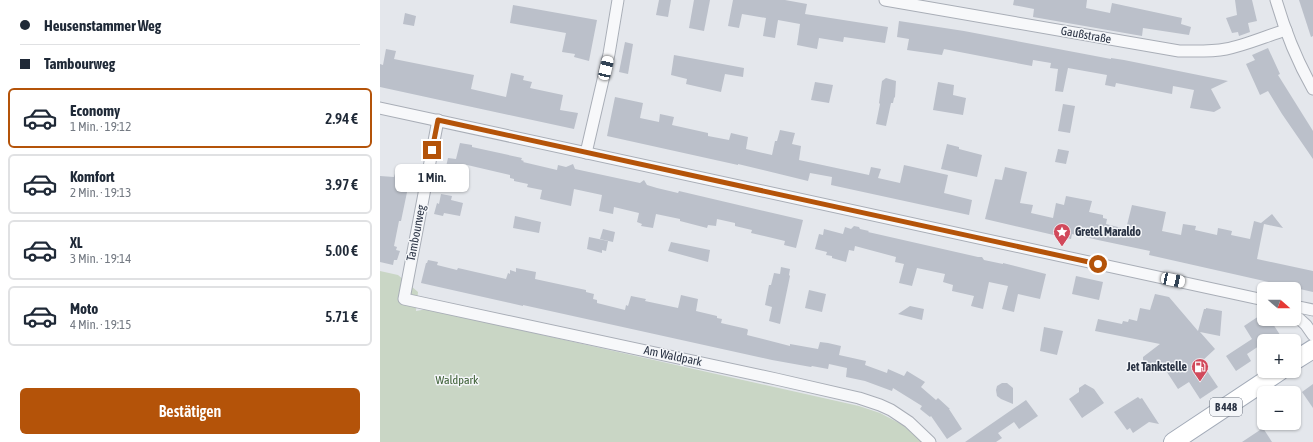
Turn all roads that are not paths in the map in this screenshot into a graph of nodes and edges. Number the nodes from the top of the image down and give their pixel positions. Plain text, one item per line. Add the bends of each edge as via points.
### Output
1 (618, 0) edge
2 (885, 0) edge
3 (1276, 0) edge
4 (1286, 30) junction
5 (1313, 89) edge
6 (380, 108) edge
7 (438, 120) junction
8 (586, 153) junction
9 (1257, 298) edge
10 (404, 299) joint
11 (1301, 307) edge
12 (1313, 310) edge
13 (1301, 320) edge
14 (1313, 335) edge
15 (1313, 348) edge
16 (1301, 356) edge
17 (1269, 378) edge
18 (930, 442) edge
19 (1173, 442) edge

1 - 8 street via 609,54
2 - 4 street, Gaußstraße via 1179,50 1227,49
3 - 4 street
4 - 5 street
6 - 7 street
7 - 8 street
7 - 10 street, Tambourweg
8 - 9 street
10 - 18 street, Am Waldpark via 858,398 891,410 909,422
11 - 12 street
13 - 14 street
15 - 16 main road
17 - 19 main road, B 448

